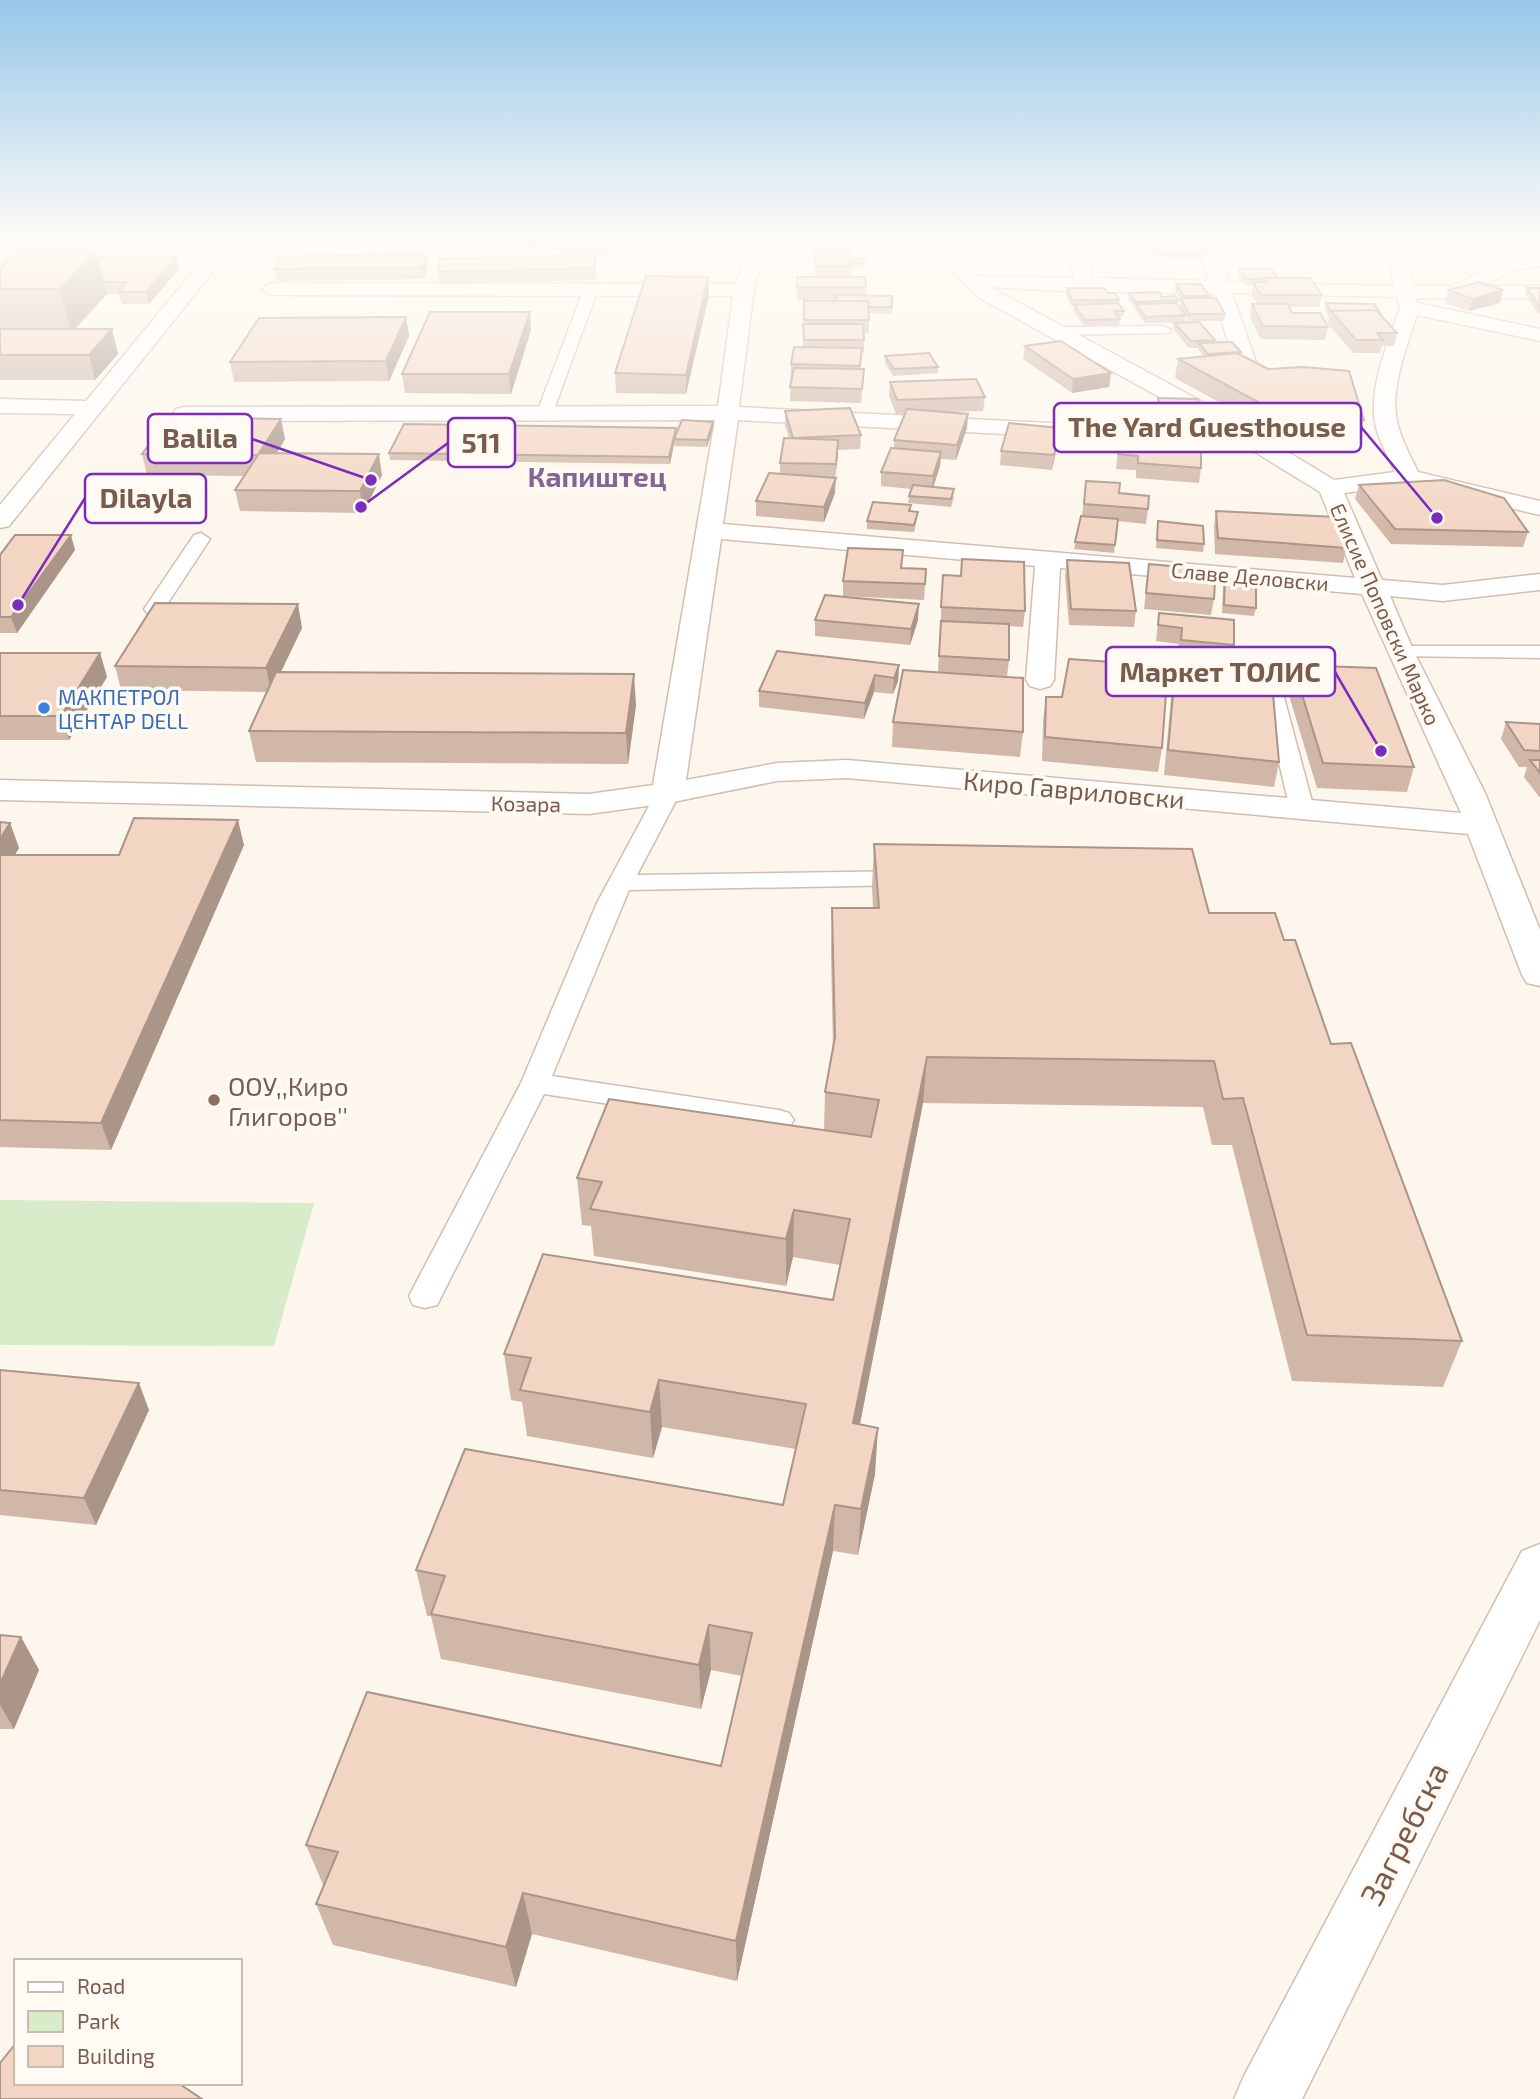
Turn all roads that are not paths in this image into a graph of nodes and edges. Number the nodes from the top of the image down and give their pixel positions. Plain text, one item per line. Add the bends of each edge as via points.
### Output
1 (150, 337) edge
2 (573, 337) edge
3 (738, 337) edge
4 (1065, 337) edge
5 (1237, 337) edge
6 (1398, 337) edge
7 (1248, 374) edge
8 (0, 406) edge
9 (92, 408) junction
10 (725, 413) junction
11 (184, 414) edge
12 (544, 415) junction
13 (1252, 440) junction
14 (1409, 477) junction
15 (1330, 488) junction
16 (1540, 508) edge
17 (0, 521) edge
18 (708, 530) junction
19 (201, 539) dead end
20 (1048, 559) junction
21 (1540, 582) edge
22 (1374, 587) junction
23 (154, 609) edge
24 (1400, 652) junction
25 (1540, 652) edge
26 (1268, 675) dead end
27 (1040, 680) dead end
28 (0, 790) edge
29 (668, 793) junction
30 (1302, 809) junction
31 (1482, 825) junction
32 (936, 878) edge
33 (621, 883) junction
34 (1540, 975) edge
35 (535, 1083) junction
36 (779, 1120) dead end
37 (425, 1296) dead end
38 (1540, 1567) edge
39 (1267, 2099) edge

1 - 9 street
2 - 12 lane
3 - 10 street
4 - 13 street, Елисие Поповски Марко
5 - 7 street
6 - 14 street via 1387,378 1385,416
8 - 9 street
9 - 17 street
10 - 12 street
10 - 13 street
10 - 18 street
11 - 12 street
13 - 15 street, Елисие Поповски Марко
14 - 15 street
14 - 16 street
15 - 22 street, Елисие Поповски Марко
18 - 20 street, Славе Деловски
18 - 29 street
19 - 23 lane
20 - 22 street, Славе Деловски
20 - 27 street
21 - 22 street, Славе Деловски via 1443,593
22 - 24 street, Елисие Поповски Марко
24 - 25 lane
24 - 31 street, Елисие Поповски Марко
26 - 30 lane
28 - 29 street, Козара via 589,804
29 - 30 street, Киро Гавриловски via 777,772 848,769
29 - 33 lane
30 - 31 street, Киро Гавриловски
31 - 34 street, Елисие Поповски Марко
32 - 33 lane
33 - 35 lane
35 - 36 lane
35 - 37 lane
38 - 39 street, Загребска

